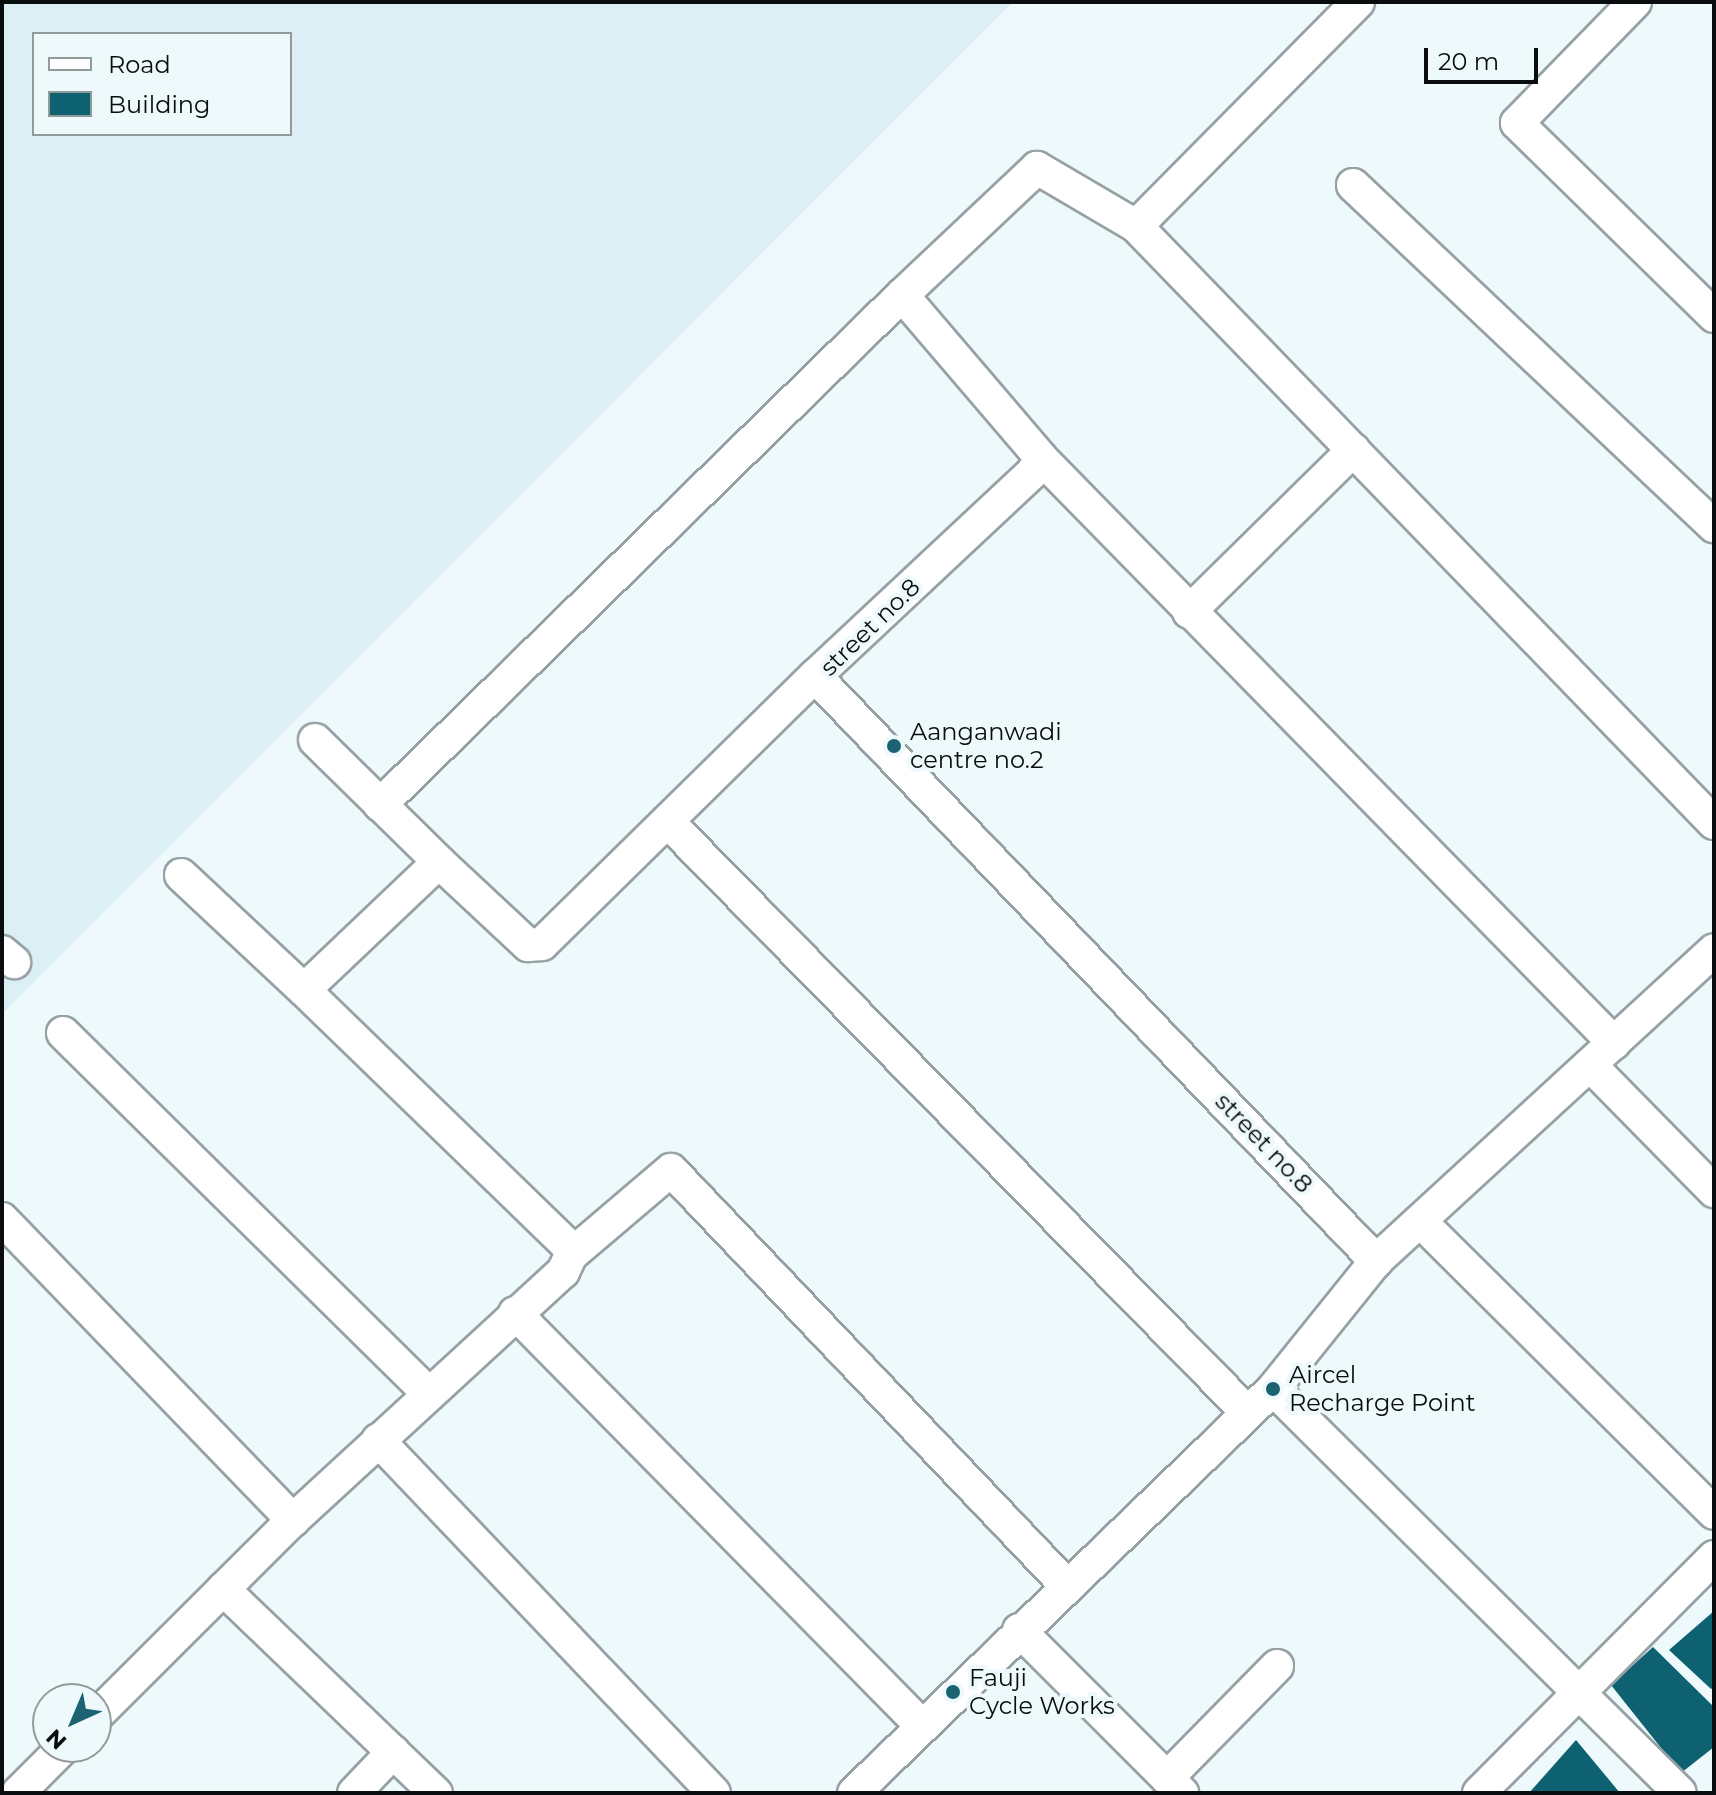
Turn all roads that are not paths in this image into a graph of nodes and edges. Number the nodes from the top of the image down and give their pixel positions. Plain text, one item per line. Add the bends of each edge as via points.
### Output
1 (1358, 2) edge
2 (1635, 2) edge
3 (1353, 185) dead end
4 (1136, 226) junction
5 (902, 295) junction
6 (1714, 316) edge
7 (1353, 450) junction
8 (1041, 458) junction
9 (1714, 526) edge
10 (1189, 612) junction
11 (815, 676) junction
12 (315, 740) dead end
13 (380, 805) junction
14 (668, 822) junction
15 (1714, 823) edge
16 (439, 862) junction
17 (181, 875) dead end
18 (1714, 950) edge
19 (304, 990) junction
20 (63, 1033) dead end
21 (1614, 1043) junction
22 (1590, 1065) junction
23 (1714, 1191) edge
24 (2, 1219) edge
25 (1421, 1222) junction
26 (571, 1255) junction
27 (1376, 1261) junction
28 (515, 1313) junction
29 (1273, 1389) junction
30 (428, 1393) junction
31 (1248, 1413) junction
32 (378, 1440) junction
33 (1714, 1513) edge
34 (293, 1520) junction
35 (1714, 1557) edge
36 (1066, 1585) junction
37 (223, 1589) junction
38 (1019, 1630) junction
39 (1277, 1666) dead end
40 (1581, 1694) junction
41 (112, 1700) edge
42 (921, 1725) junction
43 (393, 1752) junction
44 (48, 1763) edge
45 (1174, 1786) edge
46 (872, 1787) edge
47 (18, 1793) edge
48 (354, 1793) edge
49 (436, 1793) edge
50 (714, 1793) edge
51 (1479, 1793) edge
52 (1680, 1793) edge

1 - 4 street
2 - 6 street via 1517,123
3 - 9 street
4 - 5 street via 1037,168
4 - 7 street
5 - 8 street
5 - 13 street
7 - 10 street
7 - 15 street
8 - 10 street
8 - 11 street, street no.8
10 - 21 street
11 - 14 street
11 - 27 street, street no.8
12 - 13 street
13 - 16 street
14 - 16 street via 542,944 528,945
14 - 31 street
16 - 19 street
17 - 19 street
18 - 21 street
19 - 26 street via 567,1245
20 - 30 street
21 - 22 street
22 - 23 street
22 - 25 street
24 - 34 street
25 - 27 street
25 - 33 street
26 - 28 street via 563,1272
26 - 36 street via 660,1176 671,1170 683,1178
27 - 29 street
28 - 30 street
28 - 42 street
29 - 31 street
29 - 40 street
30 - 32 street
31 - 36 street
32 - 34 street
32 - 50 street
34 - 37 street
35 - 40 street
36 - 38 street
37 - 41 street
37 - 43 street
38 - 42 street
38 - 45 street
39 - 45 street
40 - 51 street
40 - 52 street
42 - 46 street
43 - 48 street
43 - 49 street
44 - 47 street

